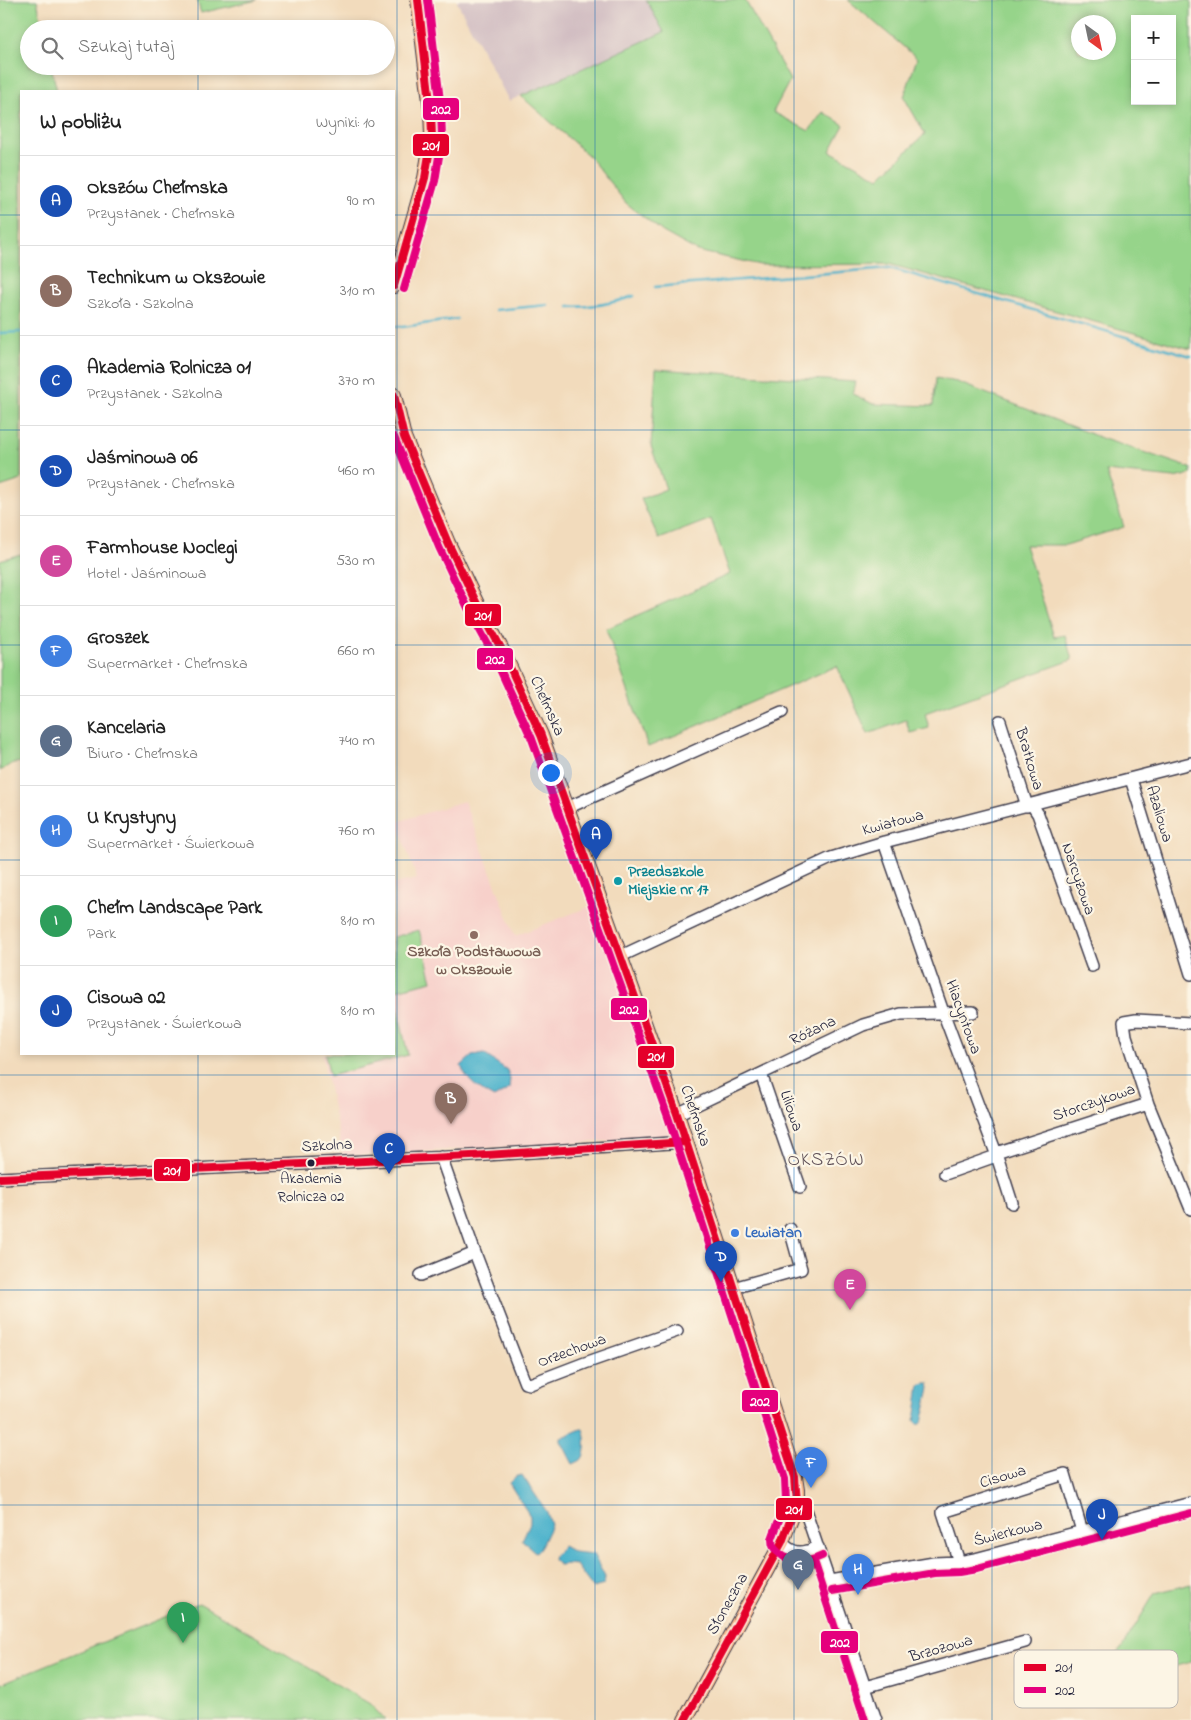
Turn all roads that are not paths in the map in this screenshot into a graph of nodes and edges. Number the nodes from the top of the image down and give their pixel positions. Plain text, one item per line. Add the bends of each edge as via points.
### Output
1 (418, 0) edge
2 (395, 282) edge
3 (395, 399) edge
4 (782, 712) dead end
5 (1000, 721) dead end
6 (1191, 763) edge
7 (1131, 779) junction
8 (1030, 805) junction
9 (567, 808) junction
10 (884, 842) junction
11 (619, 957) junction
12 (1092, 966) dead end
13 (1191, 974) edge
14 (943, 1012) junction
15 (973, 1012) dead end
16 (1191, 1023) edge
17 (761, 1074) junction
18 (1148, 1104) junction
19 (676, 1114) junction
20 (686, 1142) junction
21 (996, 1155) junction
22 (440, 1157) junction
23 (946, 1174) dead end
24 (0, 1178) edge
25 (800, 1187) dead end
26 (1012, 1203) dead end
27 (1191, 1209) edge
28 (790, 1229) dead end
29 (475, 1253) junction
30 (421, 1275) dead end
31 (733, 1288) junction
32 (677, 1331) dead end
33 (797, 1502) junction
34 (1191, 1503) edge
35 (1082, 1531) junction
36 (782, 1542) junction
37 (818, 1547) junction
38 (959, 1562) junction
39 (830, 1581) junction
40 (1025, 1642) dead end
41 (865, 1687) junction
42 (685, 1720) edge
43 (876, 1720) edge

1 - 2 main road via 432,137 428,166
3 - 9 main road, Chełmska via 413,459 448,543 537,725
4 - 9 street
5 - 8 street, Bratkowa
6 - 7 street, Kwiatowa
7 - 8 street, Kwiatowa
7 - 13 street, Azaliowa
8 - 10 street, Kwiatowa
8 - 12 street, Narcyzowa via 1038,814
9 - 11 main road, Chełmska
10 - 11 street, Kwiatowa via 831,858
10 - 14 street, Hiacyntowa
11 - 19 main road, Chełmska
14 - 15 street, Różana
14 - 17 street, Różana via 901,1014 863,1025
14 - 21 street, Hiacyntowa
16 - 18 street, Storczykowa via 1124,1022
17 - 19 street, Różana
17 - 25 street, Liliowa
18 - 21 street, Storczykowa
18 - 27 street
19 - 20 main road, Chełmska
20 - 22 street, Szkolna
20 - 31 main road, Chełmska
21 - 23 street, Storczykowa
21 - 26 street, Hiacyntowa
22 - 24 street, Szkolna
22 - 29 street, Orzechowa
28 - 31 street via 801,1269
29 - 30 street
29 - 32 street, Orzechowa via 525,1383 530,1384
31 - 33 main road, Chełmska via 795,1477
33 - 36 main road, Słoneczna
33 - 37 street, Chełmska via 805,1510
34 - 35 street, Świerkowa
35 - 38 street, Świerkowa
35 - 38 street, Cisowa via 1065,1474 943,1512
36 - 37 street via 788,1549 799,1552
36 - 42 main road, Słoneczna
37 - 39 street, Chełmska
38 - 39 street, Świerkowa via 934,1563
39 - 41 street, Chełmska
40 - 41 street, Brzozowa
41 - 43 street, Chełmska

